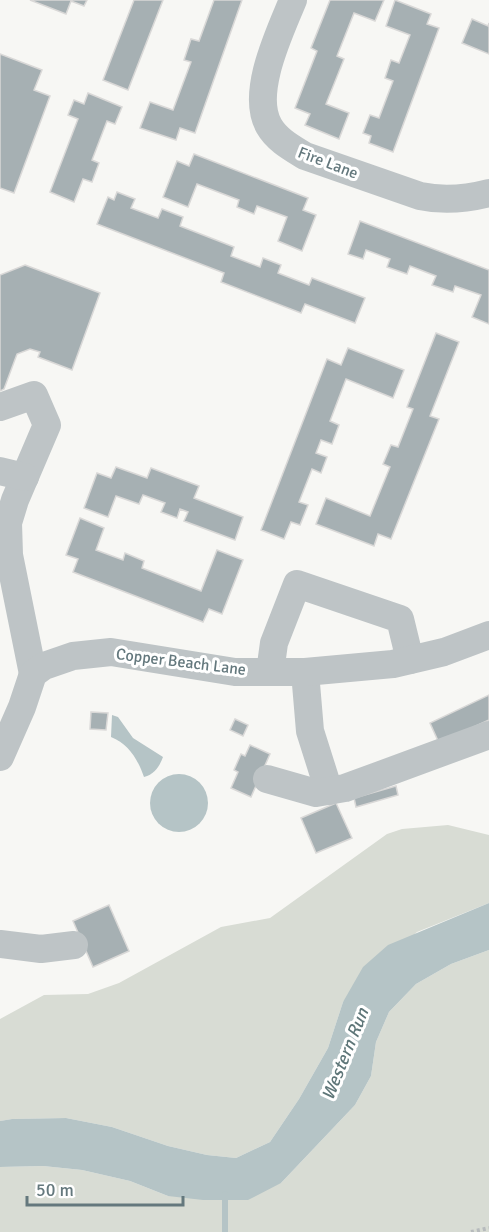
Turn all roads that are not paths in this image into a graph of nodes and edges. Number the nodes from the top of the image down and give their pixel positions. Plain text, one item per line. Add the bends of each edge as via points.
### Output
1 (293, 0) edge
2 (489, 193) edge
3 (0, 407) edge
4 (12, 474) edge
5 (489, 635) edge
6 (410, 660) junction
7 (270, 672) junction
8 (305, 672) junction
9 (33, 674) junction
10 (489, 735) edge
11 (0, 757) edge
12 (267, 779) dead end
13 (329, 791) junction
14 (0, 944) edge
15 (74, 945) dead end

1 - 2 street, Fire Lane via 263,87 264,114 278,137 305,156 420,196 460,199
3 - 4 street via 34,395 47,425
4 - 9 street via 15,500 8,524 9,555
5 - 6 street, Copper Beach Lane
6 - 7 street via 399,619 297,584 274,643
6 - 8 street, Copper Beach Lane
7 - 8 street, Copper Beach Lane
7 - 9 street, Copper Beach Lane via 235,672 111,652 73,656
8 - 13 street via 310,731
9 - 11 street
10 - 13 street
12 - 13 street via 316,793
14 - 15 street via 41,949

